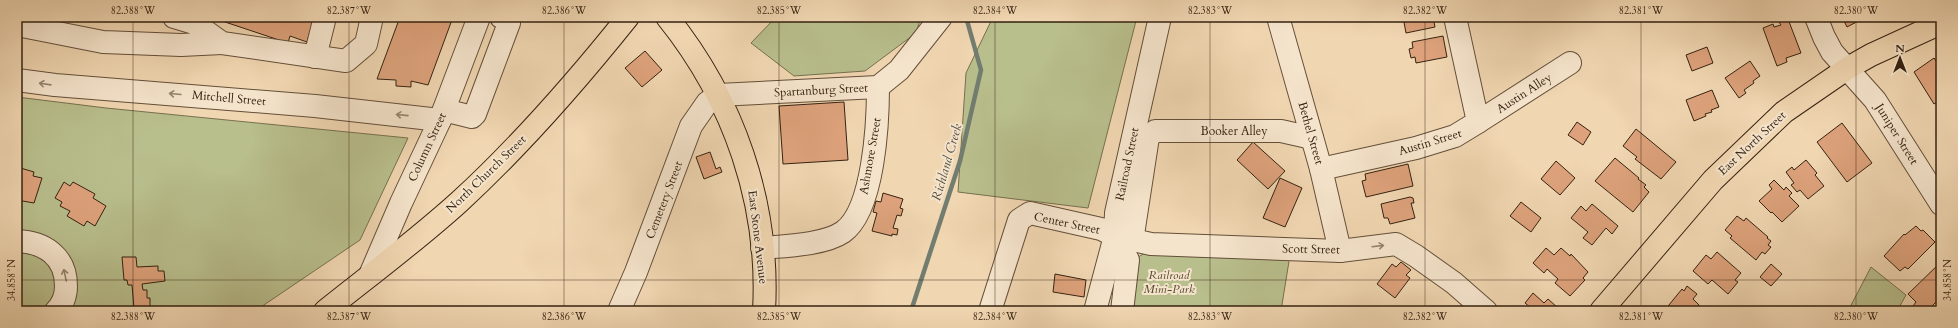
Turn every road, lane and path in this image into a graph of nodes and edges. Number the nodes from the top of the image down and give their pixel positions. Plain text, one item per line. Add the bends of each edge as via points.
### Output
1 (174, 17) edge
2 (325, 17) edge
3 (372, 17) edge
4 (501, 17) edge
5 (628, 17) edge
6 (941, 17) edge
7 (1160, 17) edge
8 (1278, 17) edge
9 (1455, 17) edge
10 (1816, 17) edge
11 (673, 19) edge
12 (1941, 23) edge
13 (17, 24) edge
14 (475, 27) edge
15 (222, 43) junction
16 (500, 47) junction
17 (315, 57) junction
18 (1570, 63) dead end
19 (1848, 68) junction
20 (17, 80) edge
21 (878, 87) junction
22 (718, 95) junction
23 (442, 115) junction
24 (1478, 122) junction
25 (1312, 138) junction
26 (1321, 169) junction
27 (1941, 204) edge
28 (1124, 238) junction
29 (17, 241) edge
30 (762, 248) junction
31 (1340, 251) junction
32 (370, 275) junction
33 (56, 311) edge
34 (325, 311) edge
35 (619, 311) edge
36 (764, 311) edge
37 (990, 311) edge
38 (1095, 311) edge
39 (1122, 311) edge
40 (1486, 311) edge
41 (1601, 311) edge

1 - 15 street via 194,23
2 - 17 street
3 - 17 street via 366,44 346,61
4 - 16 street via 510,23
5 - 32 main road, North Church Street via 532,130 497,165 439,220
6 - 21 street, Spartanburg Street via 899,70
7 - 28 street, Railroad Street via 1116,213
8 - 25 street, Bethel Street
9 - 24 street
10 - 19 street, Juniper Street via 1832,52
11 - 22 main road, East Stone Avenue
12 - 19 main road, East North Street
13 - 15 street via 103,42 181,46
14 - 16 street
14 - 23 street, Column Street
15 - 17 street
16 - 23 street, Mitchell Street via 475,114 472,117
18 - 24 street, Austin Alley
19 - 27 street, Juniper Street via 1875,100
19 - 41 main road, East North Street via 1784,112 1718,174
23 -> 20 street, Mitchell Street via 55,86
21 - 22 street, Spartanburg Street
21 - 30 street, Ashmore Street via 875,144 869,177 856,219 842,232 811,243
22 - 30 main road, East Stone Avenue via 746,161
22 - 35 street, Cemetery Street via 707,104 691,126
23 - 32 street, Column Street via 400,203
24 - 26 street, Austin Street via 1455,136 1416,148
25 - 26 street, Bethel Street
25 - 28 street, Booker Alley via 1281,131 1155,131 1148,137
26 - 31 street, Bethel Street
28 - 31 street, Scott Street via 1151,244
28 - 37 street, Center Street via 1102,229 1030,213 1019,220
28 - 38 street, Railroad Street
28 - 39 street via 1128,260
33 -> 29 street via 66,293 66,278 61,261 38,245
30 - 36 main road, East Stone Avenue
31 -> 40 street, Scott Street via 1396,244 1454,284
32 - 34 main road, North Church Street

